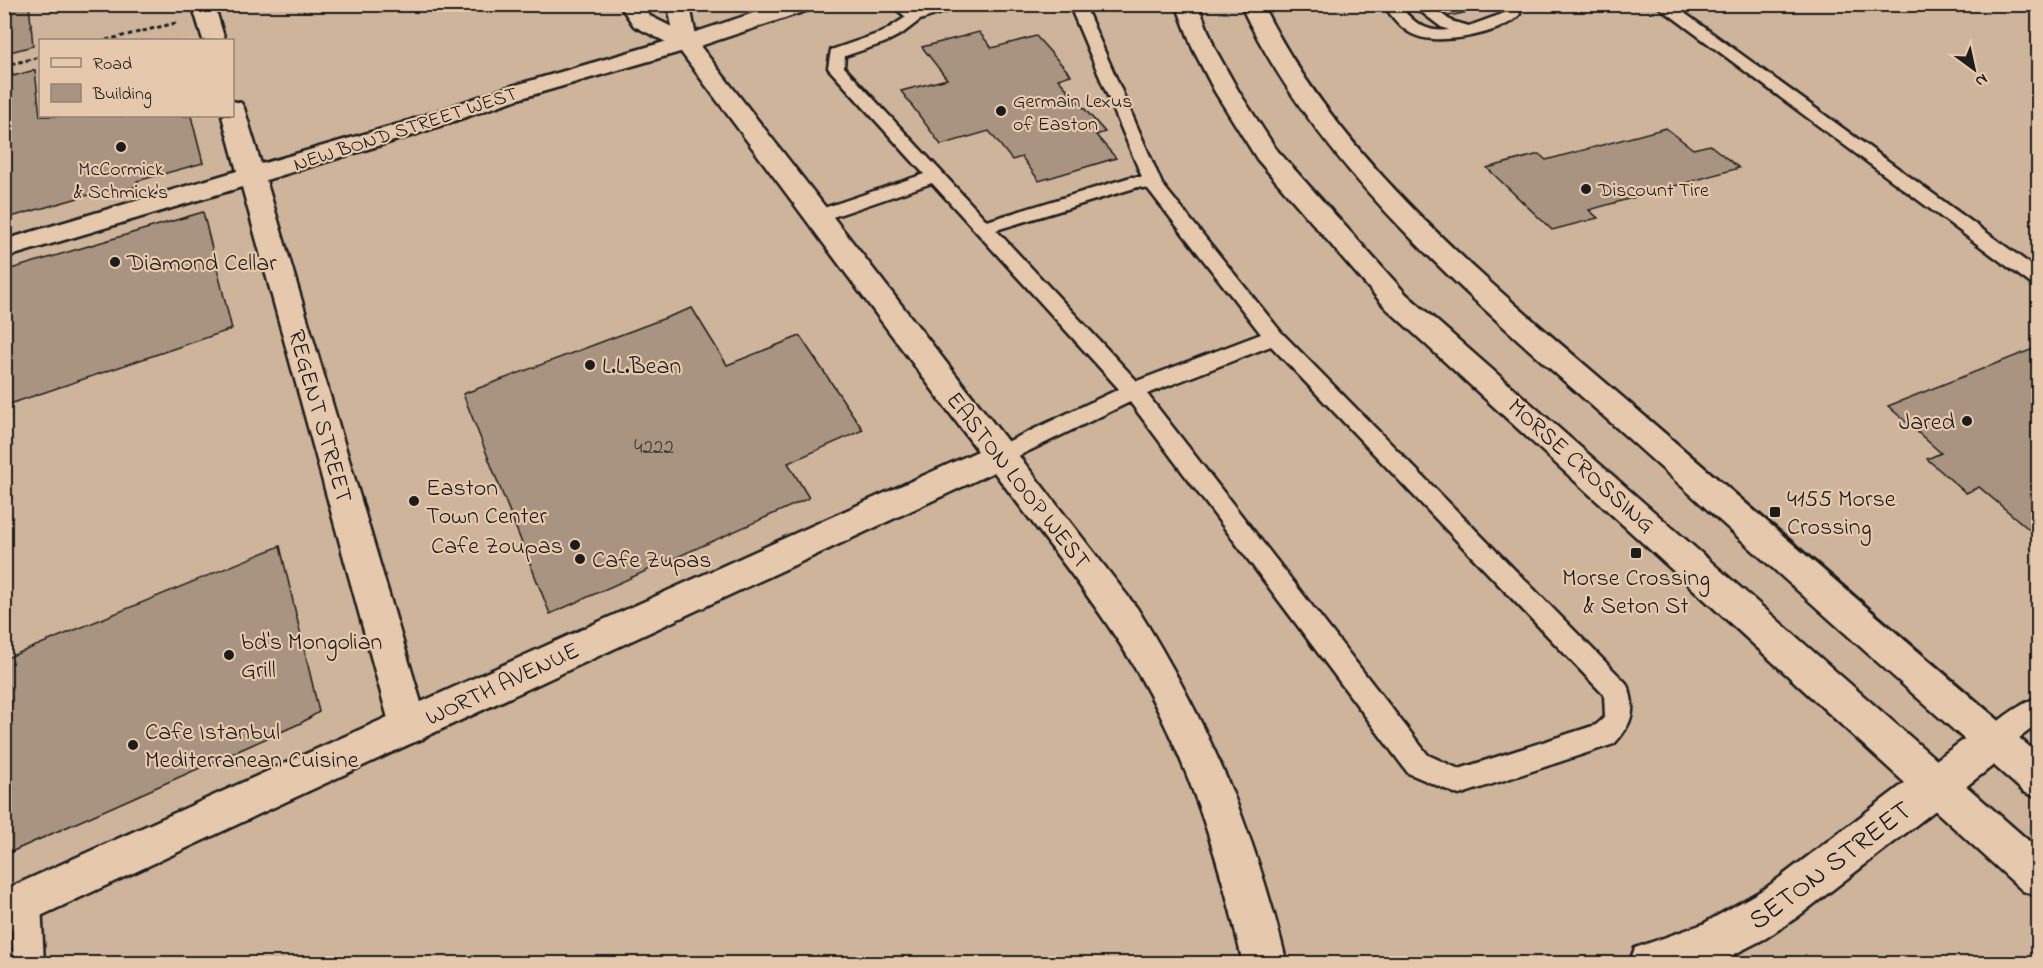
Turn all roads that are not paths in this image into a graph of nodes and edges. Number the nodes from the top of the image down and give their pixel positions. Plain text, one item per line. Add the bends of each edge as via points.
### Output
1 (630, 4) edge
2 (675, 4) edge
3 (804, 4) edge
4 (897, 4) edge
5 (954, 4) edge
6 (1076, 4) edge
7 (1186, 4) edge
8 (1251, 4) edge
9 (1390, 4) edge
10 (1418, 4) edge
11 (1510, 4) edge
12 (1662, 4) edge
13 (205, 10) edge
14 (915, 17) junction
15 (1468, 31) junction
16 (213, 39) edge
17 (686, 43) junction
18 (234, 115) edge
19 (252, 176) junction
20 (936, 176) junction
21 (1154, 184) junction
22 (818, 216) junction
23 (983, 228) junction
24 (4, 249) edge
25 (2038, 279) edge
26 (1274, 337) junction
27 (1133, 391) junction
28 (1000, 455) junction
29 (2038, 709) edge
30 (409, 726) junction
31 (1994, 741) junction
32 (2038, 779) edge
33 (1937, 784) junction
34 (2038, 876) edge
35 (15, 907) edge
36 (29, 963) edge
37 (1265, 963) edge
38 (1651, 963) edge

1 - 17 street, EASTON LOOP WEST via 642,21
2 - 17 street, EASTON LOOP WEST
3 - 17 street, NEW BOND STREET WEST
4 - 14 lane
5 - 14 lane
6 - 21 lane
7 - 33 street, MORSE CROSSING via 1209,58 1266,154 1396,301
8 - 31 street via 1289,76 1319,119 1380,190 1471,280
9 - 15 lane via 1405,24 1427,35 1438,37
10 - 15 lane via 1446,24
11 - 15 lane via 1512,14 1505,20
12 - 25 lane
13 - 16 street
14 - 20 lane via 886,37 837,53 836,68
17 - 19 street, NEW BOND STREET WEST
17 - 22 street, EASTON LOOP WEST
18 - 19 street, REGENT STREET
19 - 24 street, NEW BOND STREET WEST
19 - 30 street, REGENT STREET
20 - 22 lane
20 - 23 lane
21 - 23 lane via 1137,181
21 - 26 lane
22 - 28 street, EASTON LOOP WEST
23 - 27 lane
26 - 27 lane
26 - 27 lane via 1617,691 1618,721 1605,735 1459,782 1418,764
27 - 28 lane
28 - 30 street, WORTH AVENUE
28 - 37 street, EASTON LOOP WEST via 1124,619 1178,709 1225,818 1245,878
29 - 31 lane
30 - 35 street, WORTH AVENUE
31 - 32 street
31 - 33 street, SETON STREET
33 - 34 street, MORSE CROSSING
33 - 38 street, SETON STREET via 1811,883 1739,930 1671,959
35 - 36 lane

